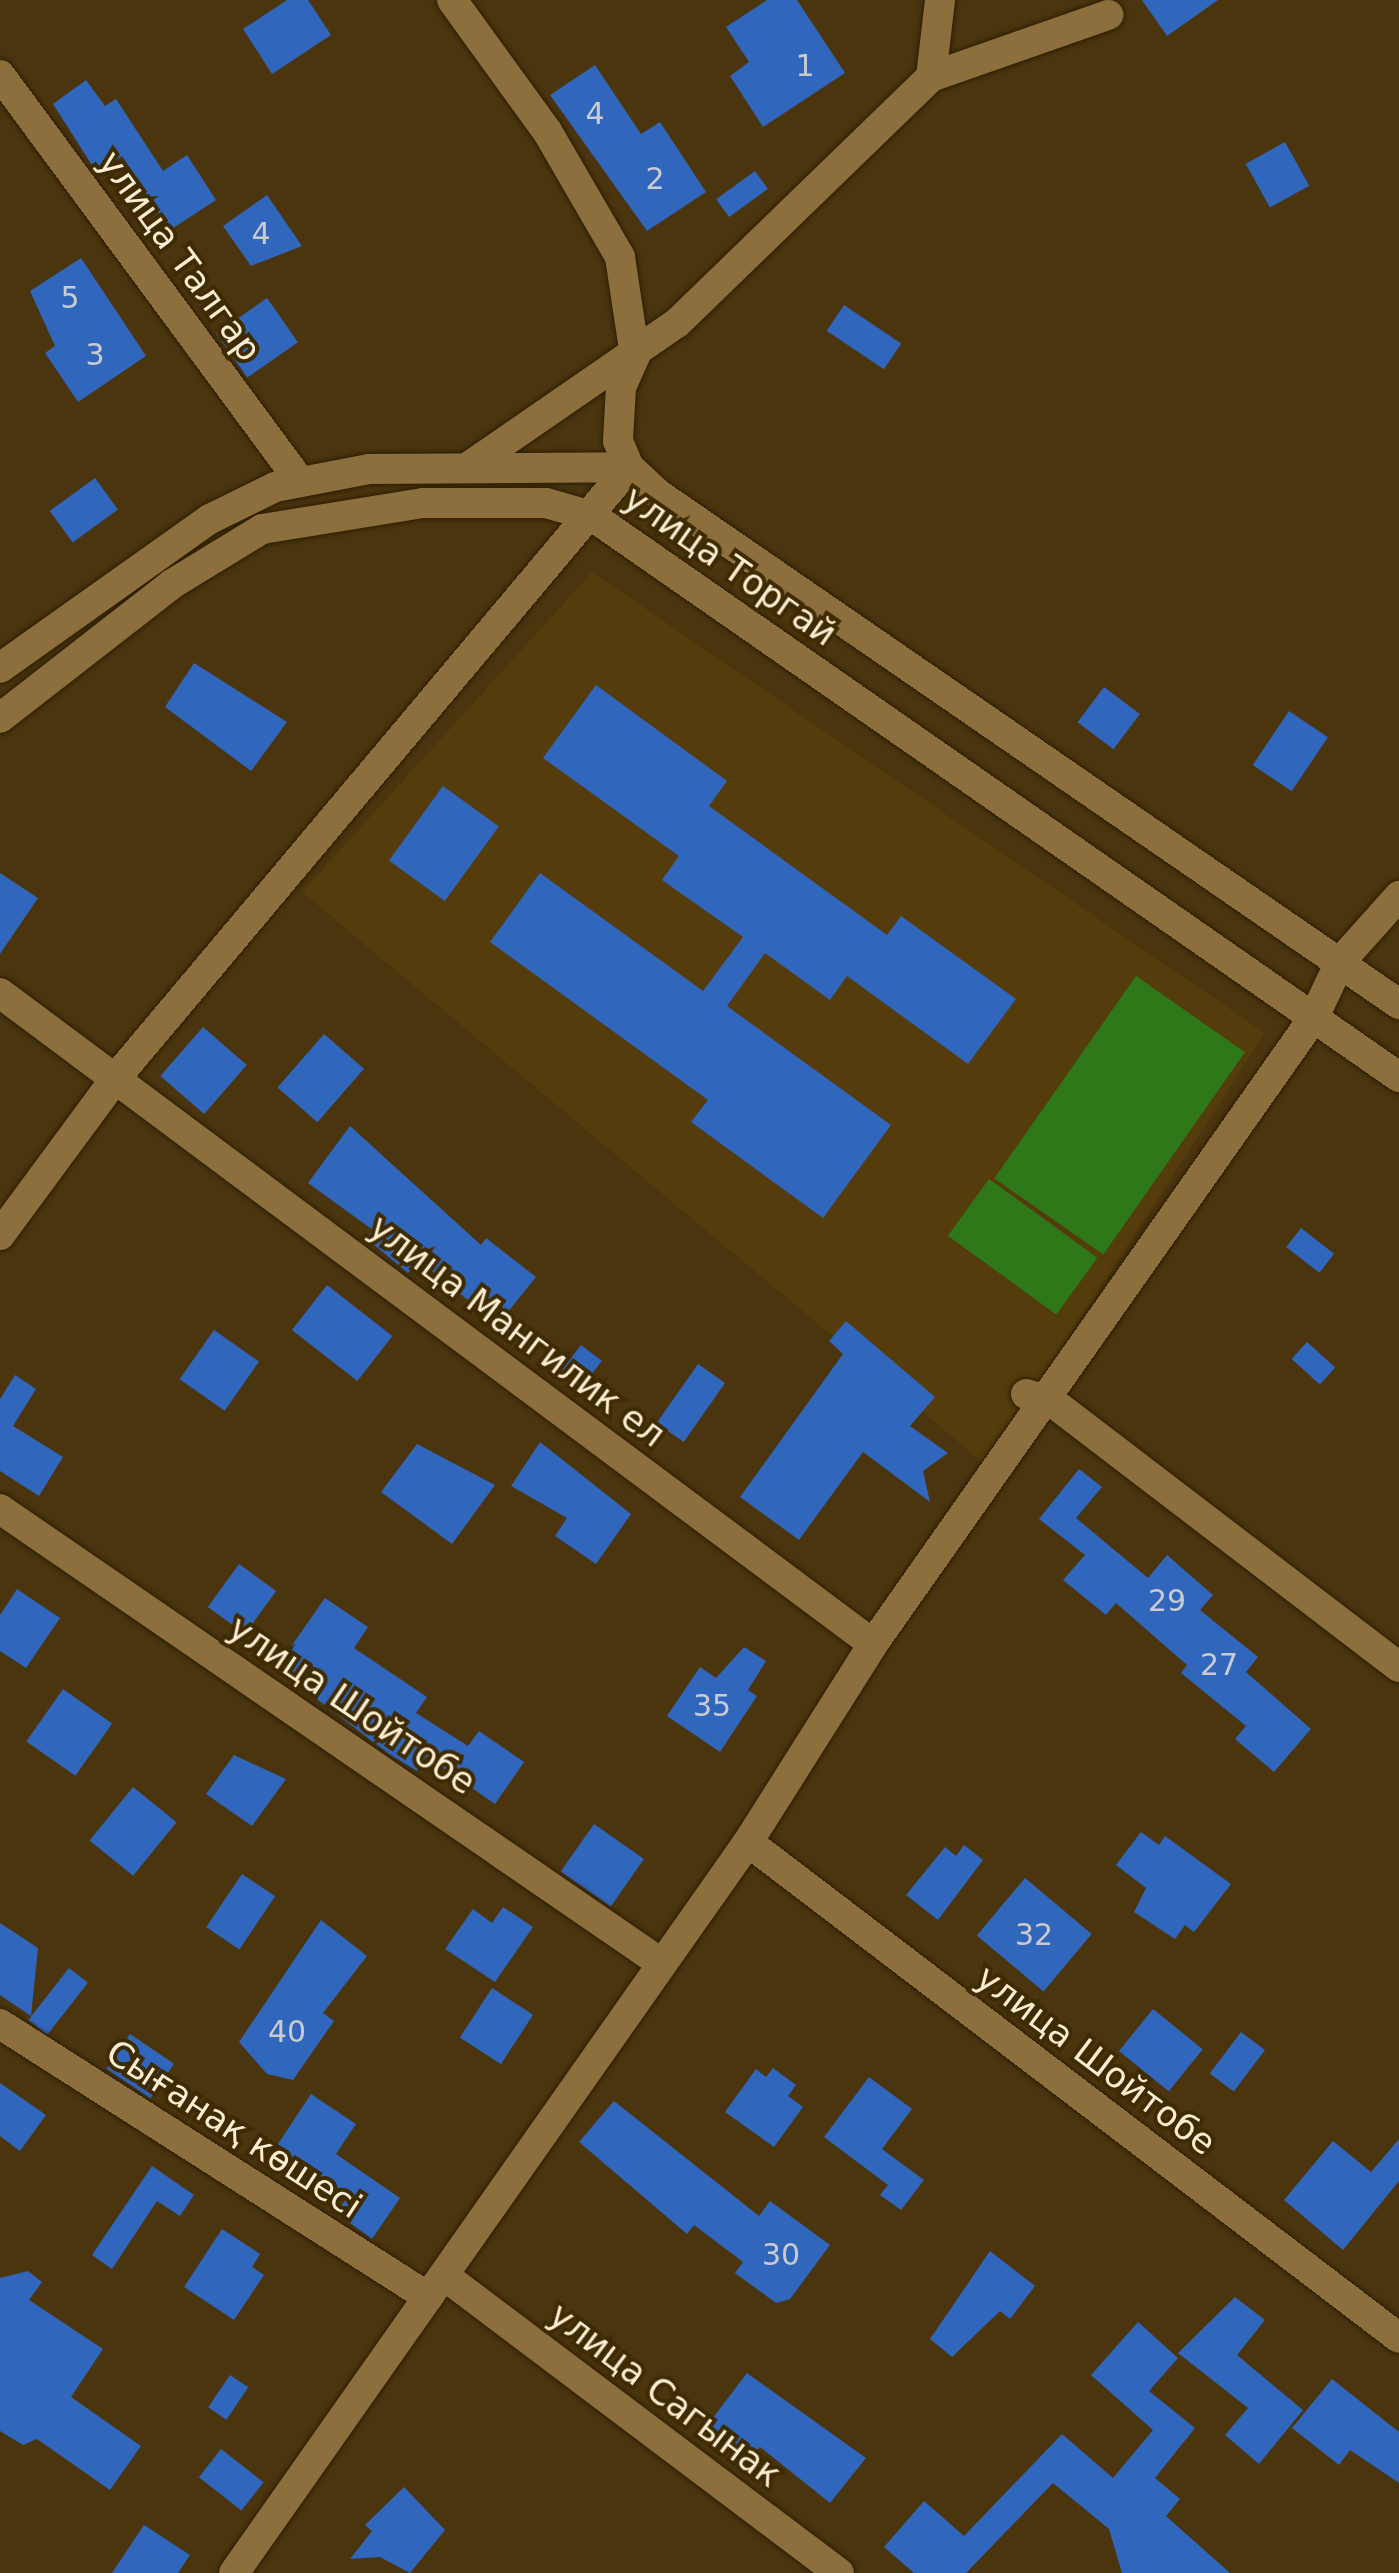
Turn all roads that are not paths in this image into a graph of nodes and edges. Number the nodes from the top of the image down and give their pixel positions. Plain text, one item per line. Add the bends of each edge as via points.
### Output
1 (452, 0) edge
2 (940, 0) edge
3 (1108, 15) dead end
4 (0, 75) edge
5 (931, 78) junction
6 (635, 356) junction
7 (471, 465) junction
8 (629, 466) junction
9 (299, 480) junction
10 (592, 516) junction
11 (0, 668) edge
12 (0, 718) edge
13 (1399, 896) edge
14 (1340, 962) junction
15 (0, 993) edge
16 (1399, 1004) edge
17 (1314, 1017) junction
18 (1399, 1077) edge
19 (115, 1078) junction
20 (0, 1236) edge
21 (1038, 1398) junction
22 (0, 1509) edge
23 (873, 1644) junction
24 (1399, 1667) edge
25 (748, 1842) junction
26 (662, 1963) junction
27 (0, 2024) edge
28 (437, 2287) junction
29 (1399, 2338) edge
30 (234, 2573) edge
31 (840, 2573) edge

1 - 6 street via 547,131 620,257
2 - 5 street
3 - 5 street
4 - 9 street, улица Талгар
5 - 6 street
6 - 7 street
6 - 8 street via 616,412
7 - 8 street
7 - 9 street
8 - 10 street, улица Торгай
8 - 14 street, улица Торгай
9 - 11 street via 210,519
10 - 12 street via 498,498 262,528 172,584
10 - 17 street, улица Торгай
10 - 19 street
13 - 14 street
14 - 16 street, улица Торгай
14 - 17 street
15 - 19 street, улица Мангилик ел
17 - 18 street, улица Торгай
17 - 21 street
19 - 20 street
19 - 23 street, улица Мангилик ел
21 - 23 street
21 - 24 street
22 - 26 street, улица Шойтобе
23 - 25 street
25 - 26 street
25 - 29 street, улица Шойтобе
26 - 28 street
27 - 28 street, Сығанақ көшесі
28 - 30 street
28 - 31 street, улица Сагынак

